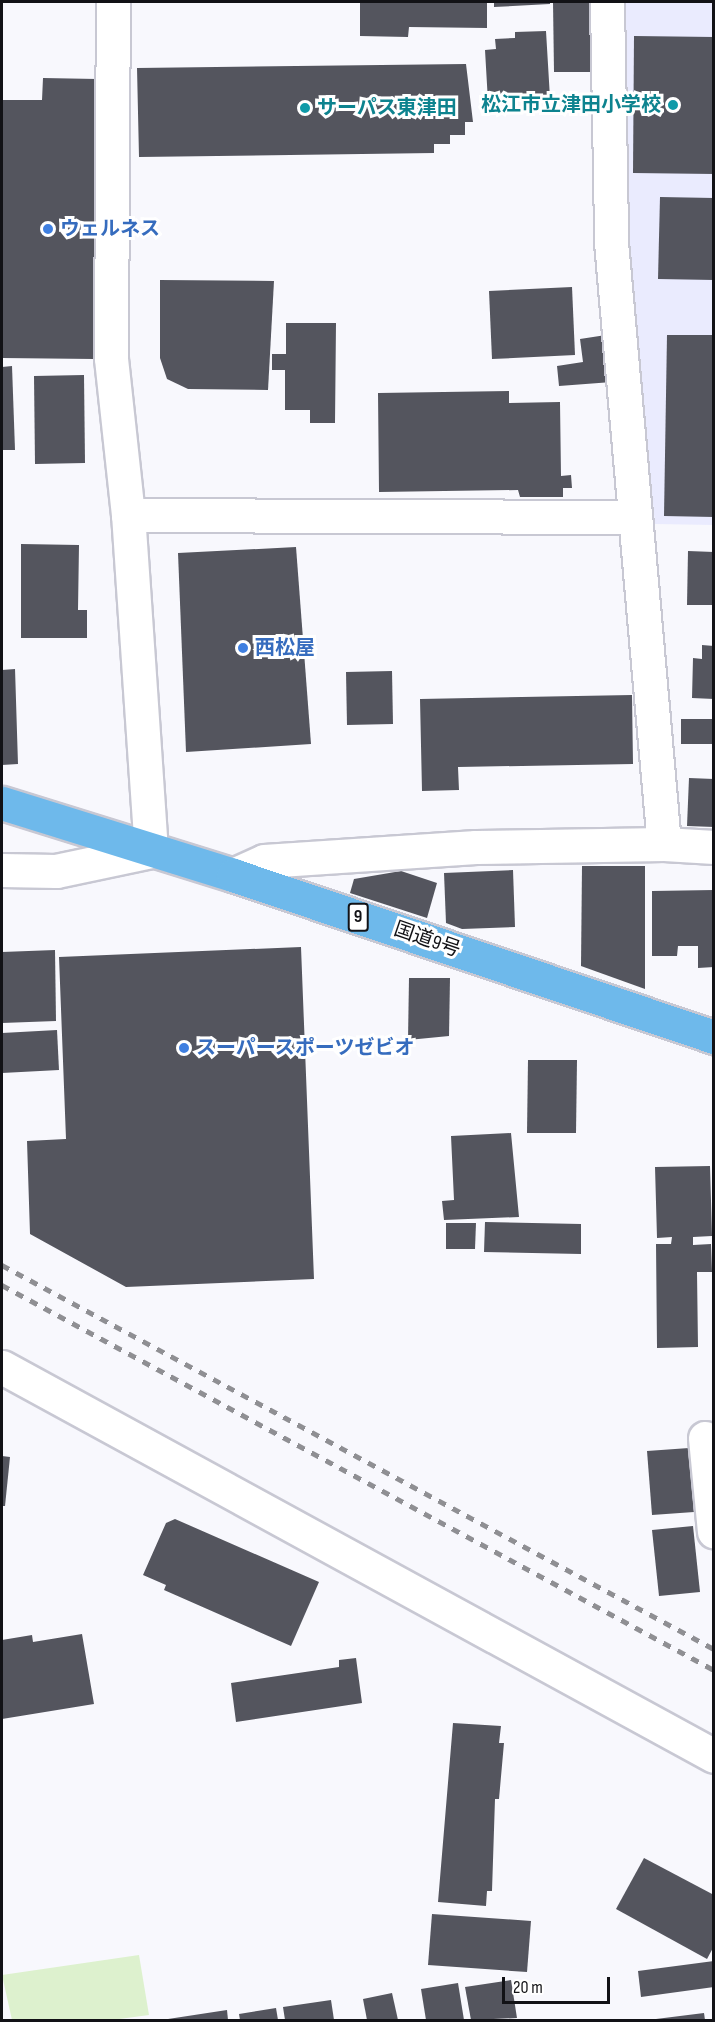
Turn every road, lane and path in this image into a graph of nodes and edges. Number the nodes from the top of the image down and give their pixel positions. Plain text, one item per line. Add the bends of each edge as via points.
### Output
1 (113, 2) edge
2 (608, 2) edge
3 (128, 515) junction
4 (635, 517) junction
5 (2, 803) edge
6 (664, 844) junction
7 (714, 847) edge
8 (151, 851) junction
9 (2, 870) edge
10 (233, 875) junction
11 (714, 1036) edge
12 (2, 1367) edge
13 (705, 1438) dead end
14 (714, 1532) edge
15 (714, 1756) edge

1 - 3 street via 111,358
2 - 4 street via 611,242
3 - 4 street
3 - 8 street
4 - 6 street
5 - 8 highway, 国道9号 / 9
6 - 7 street
6 - 10 street via 476,847 275,860
8 - 9 street via 56,871
8 - 10 highway, 国道9号 / 9
10 - 11 highway, 国道9号 / 9
12 - 15 street
13 - 14 street

